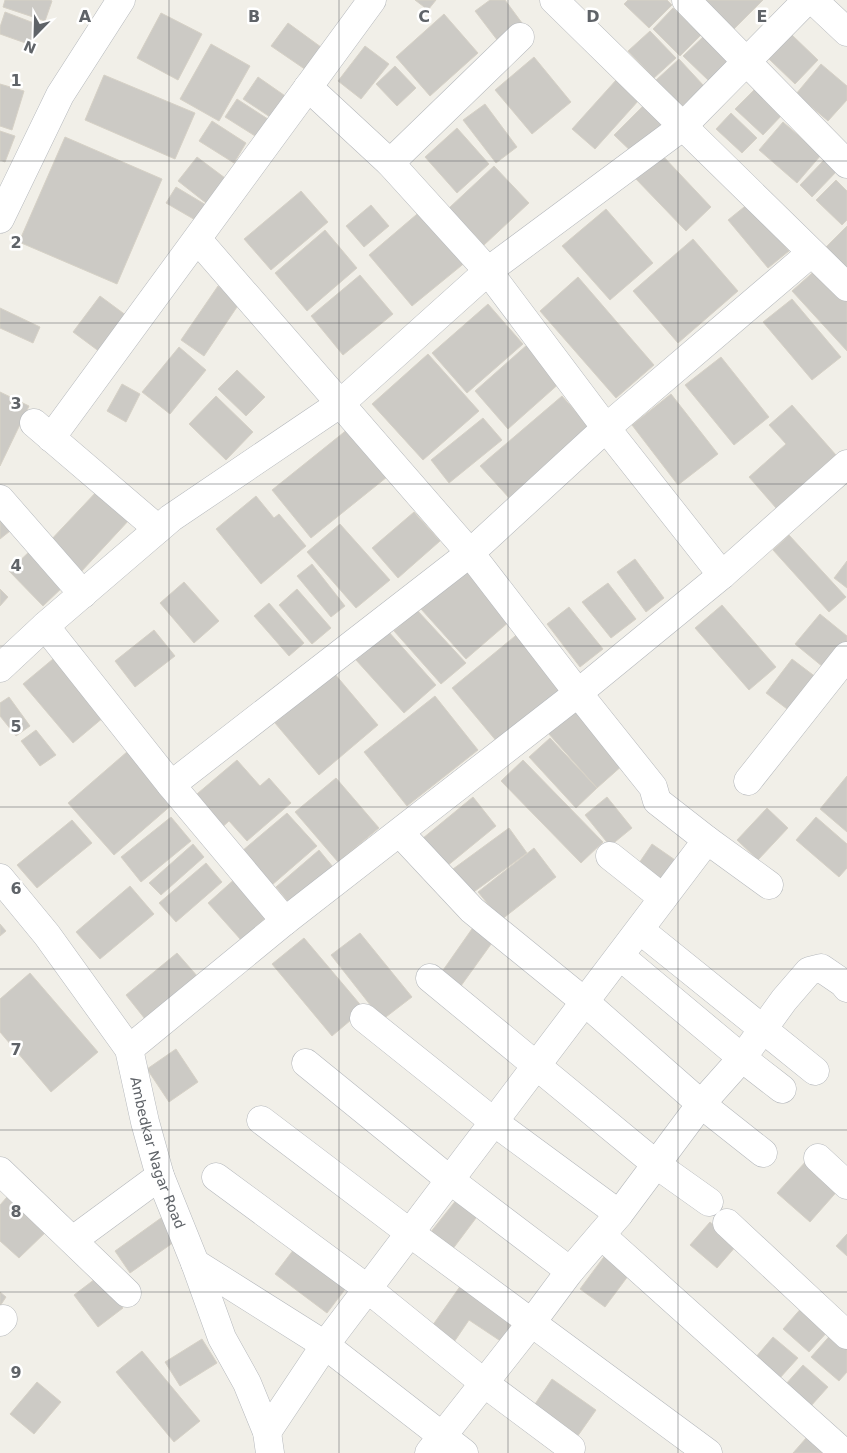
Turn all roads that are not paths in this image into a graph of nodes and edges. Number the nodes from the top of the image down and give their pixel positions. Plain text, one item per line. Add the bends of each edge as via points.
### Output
1 (121, 0) edge
2 (372, 0) edge
3 (554, 0) edge
4 (686, 0) edge
5 (807, 0) edge
6 (813, 0) edge
7 (847, 32) edge
8 (520, 37) dead end
9 (747, 62) junction
10 (308, 87) junction
11 (682, 127) junction
12 (390, 163) junction
13 (847, 164) edge
14 (0, 219) edge
15 (198, 240) junction
16 (811, 253) junction
17 (488, 271) junction
18 (847, 287) edge
19 (341, 403) junction
20 (606, 428) junction
21 (847, 464) edge
22 (0, 499) edge
23 (158, 529) junction
24 (470, 553) junction
25 (722, 575) junction
26 (83, 594) junction
27 (45, 626) junction
28 (847, 656) edge
29 (0, 668) edge
30 (839, 686) edge
31 (578, 694) junction
32 (748, 781) dead end
33 (171, 785) junction
34 (400, 833) junction
35 (707, 840) junction
36 (610, 856) dead end
37 (0, 878) edge
38 (769, 885) dead end
39 (663, 898) junction
40 (285, 921) junction
41 (640, 930) junction
42 (620, 956) junction
43 (430, 978) dead end
44 (847, 988) edge
45 (585, 1002) junction
46 (364, 1018) dead end
47 (763, 1029) junction
48 (129, 1049) junction
49 (742, 1058) junction
50 (306, 1062) dead end
51 (536, 1067) junction
52 (815, 1071) dead end
53 (782, 1089) dead end
54 (701, 1104) junction
55 (261, 1120) dead end
56 (494, 1122) junction
57 (763, 1153) dead end
58 (818, 1158) dead end
59 (657, 1165) junction
60 (160, 1176) junction
61 (216, 1177) dead end
62 (450, 1180) junction
63 (4, 1184) edge
64 (847, 1184) edge
65 (709, 1202) dead end
66 (619, 1214) junction
67 (727, 1222) dead end
68 (410, 1233) junction
69 (602, 1235) junction
70 (73, 1240) junction
71 (195, 1263) junction
72 (570, 1271) junction
73 (368, 1289) junction
74 (127, 1293) dead end
75 (532, 1322) junction
76 (847, 1335) edge
77 (325, 1345) junction
78 (484, 1382) junction
79 (268, 1443) edge
80 (436, 1445) edge
81 (570, 1448) dead end
82 (464, 1453) edge
83 (708, 1453) edge
84 (844, 1453) edge

1 - 14 street via 60,95
2 - 10 street
3 - 11 street
4 - 9 street
5 - 9 street
6 - 7 street
8 - 12 street
9 - 11 street
9 - 13 street
10 - 12 street
10 - 15 street
11 - 16 street
11 - 17 street
12 - 17 street
15 - 19 street
15 - 23 street via 42,431
16 - 18 street
16 - 20 street
17 - 19 street
17 - 20 street
19 - 23 street
19 - 24 street
20 - 24 street
20 - 25 street
21 - 25 street
22 - 26 street
23 - 26 street
24 - 31 street
24 - 33 street
25 - 31 street
26 - 27 street
27 - 29 street
27 - 33 street
28 - 30 street
30 - 32 street
31 - 34 street
31 - 35 street via 653,787 657,801
33 - 40 street
34 - 40 street
34 - 45 street via 472,910
35 - 38 street
35 - 39 street
36 - 39 street
37 - 48 street, Ambedkar Nagar Road via 47,935
39 - 41 street
40 - 48 street
41 - 42 street
41 - 47 street
42 - 45 street
42 - 49 street
43 - 51 street
44 - 47 street via 821,968 809,971
45 - 51 street
45 - 54 street
46 - 56 street
47 - 49 street
47 - 52 street
48 - 60 street, Ambedkar Nagar Road
49 - 53 street
49 - 54 street
50 - 62 street
51 - 56 street
51 - 59 street
54 - 57 street
54 - 59 street
55 - 68 street
56 - 62 street
56 - 66 street
58 - 64 street
59 - 65 street
59 - 66 street
60 - 70 street
60 - 71 street, Ambedkar Nagar Road
61 - 73 street
62 - 68 street
62 - 72 street
63 - 70 street
66 - 69 street
67 - 76 street
68 - 73 street
68 - 75 street
69 - 72 street
69 - 84 street
70 - 74 street
71 - 77 street
71 - 79 street, Ambedkar Nagar Road via 222,1338 247,1382
72 - 75 street
73 - 77 street
73 - 78 street
75 - 78 street
75 - 83 street
77 - 79 street
77 - 80 street
78 - 80 street
78 - 81 street
80 - 82 street

